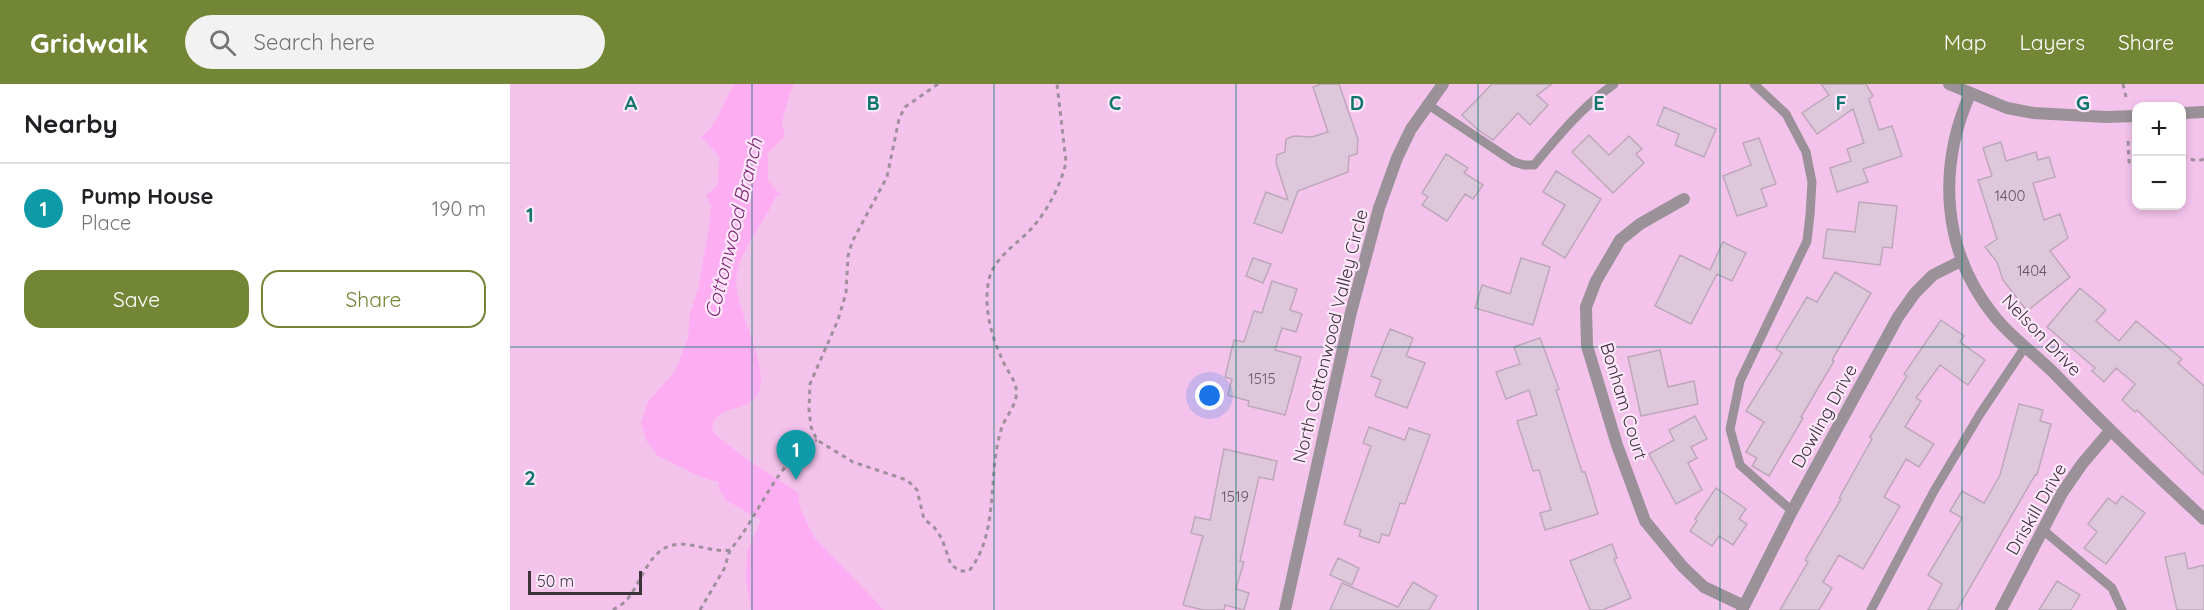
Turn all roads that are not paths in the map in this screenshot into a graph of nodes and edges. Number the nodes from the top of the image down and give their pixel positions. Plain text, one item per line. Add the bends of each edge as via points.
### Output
1 (1443, 84) edge
2 (1614, 84) edge
3 (1754, 84) edge
4 (1949, 84) edge
5 (1970, 94) junction
6 (1427, 104) junction
7 (2204, 112) edge
8 (2186, 113) edge
9 (2132, 116) edge
10 (1684, 199) dead end
11 (1961, 261) junction
12 (2025, 346) junction
13 (2110, 431) junction
14 (1792, 511) junction
15 (2204, 519) edge
16 (2043, 530) junction
17 (1743, 608) edge
18 (1285, 610) edge
19 (1871, 610) edge
20 (2001, 610) edge
21 (2122, 610) edge

1 - 6 street, North Cottonwood Valley Circle
2 - 6 lane via 1575,116 1534,165 1514,162
3 - 14 lane via 1786,114 1806,152 1812,182 1810,215 1807,241 1740,381 1730,429 1740,465
4 - 5 street
5 - 9 street via 2034,113
5 - 11 street, Nelson Drive via 1954,138 1950,177 1951,214
6 - 18 street, North Cottonwood Valley Circle via 1397,158 1379,208 1351,312
7 - 8 street
10 - 17 street, Bonham Court via 1620,240 1586,307 1587,346 1645,521 1704,587
11 - 12 street, Nelson Drive via 1995,317
11 - 14 street, Dowling Drive via 1933,275 1898,317
12 - 13 street, Nelson Drive
12 - 19 lane via 1934,491
13 - 15 street, Nelson Drive
13 - 16 street, Driskill Drive via 2062,493
14 - 17 street, Dowling Drive
16 - 20 street, Driskill Drive
16 - 21 lane via 2112,588

